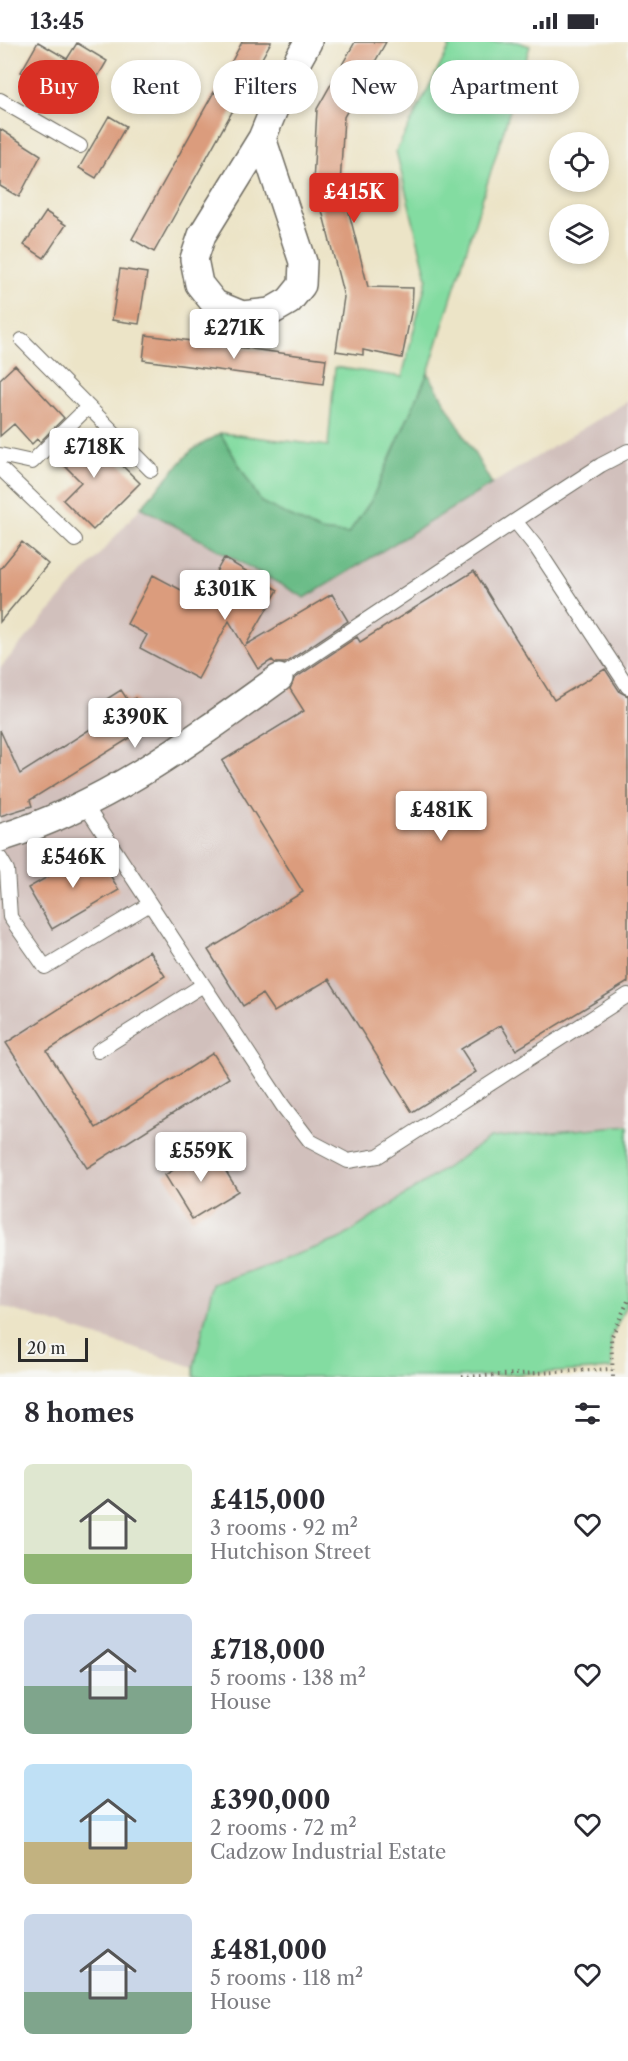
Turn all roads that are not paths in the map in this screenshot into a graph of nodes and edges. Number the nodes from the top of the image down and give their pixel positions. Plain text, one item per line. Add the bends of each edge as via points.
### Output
1 (308, 42) edge
2 (0, 100) edge
3 (262, 138) junction
4 (80, 146) dead end
5 (22, 340) dead end
6 (88, 407) junction
7 (628, 451) edge
8 (0, 456) edge
9 (0, 468) edge
10 (151, 470) dead end
11 (515, 521) junction
12 (75, 540) dead end
13 (279, 678) joint
14 (628, 687) edge
15 (85, 805) junction
16 (0, 838) edge
17 (0, 858) edge
18 (150, 904) junction
19 (203, 985) junction
20 (628, 995) edge
21 (98, 1051) dead end

1 - 3 street via 284,85
2 - 4 lane
3 - 3 street via 303,262 303,285 289,301 270,312 242,315 215,304 199,284 194,259 202,235
5 - 6 lane
6 - 8 lane via 32,462
6 - 10 lane
7 - 11 lane
9 - 12 lane
11 - 13 lane
11 - 14 lane
13 - 15 street via 197,737
15 - 16 street
15 - 18 lane
17 - 18 lane via 7,870 10,917 45,967
18 - 19 lane
19 - 20 lane via 310,1141 348,1161 378,1156
19 - 21 lane

